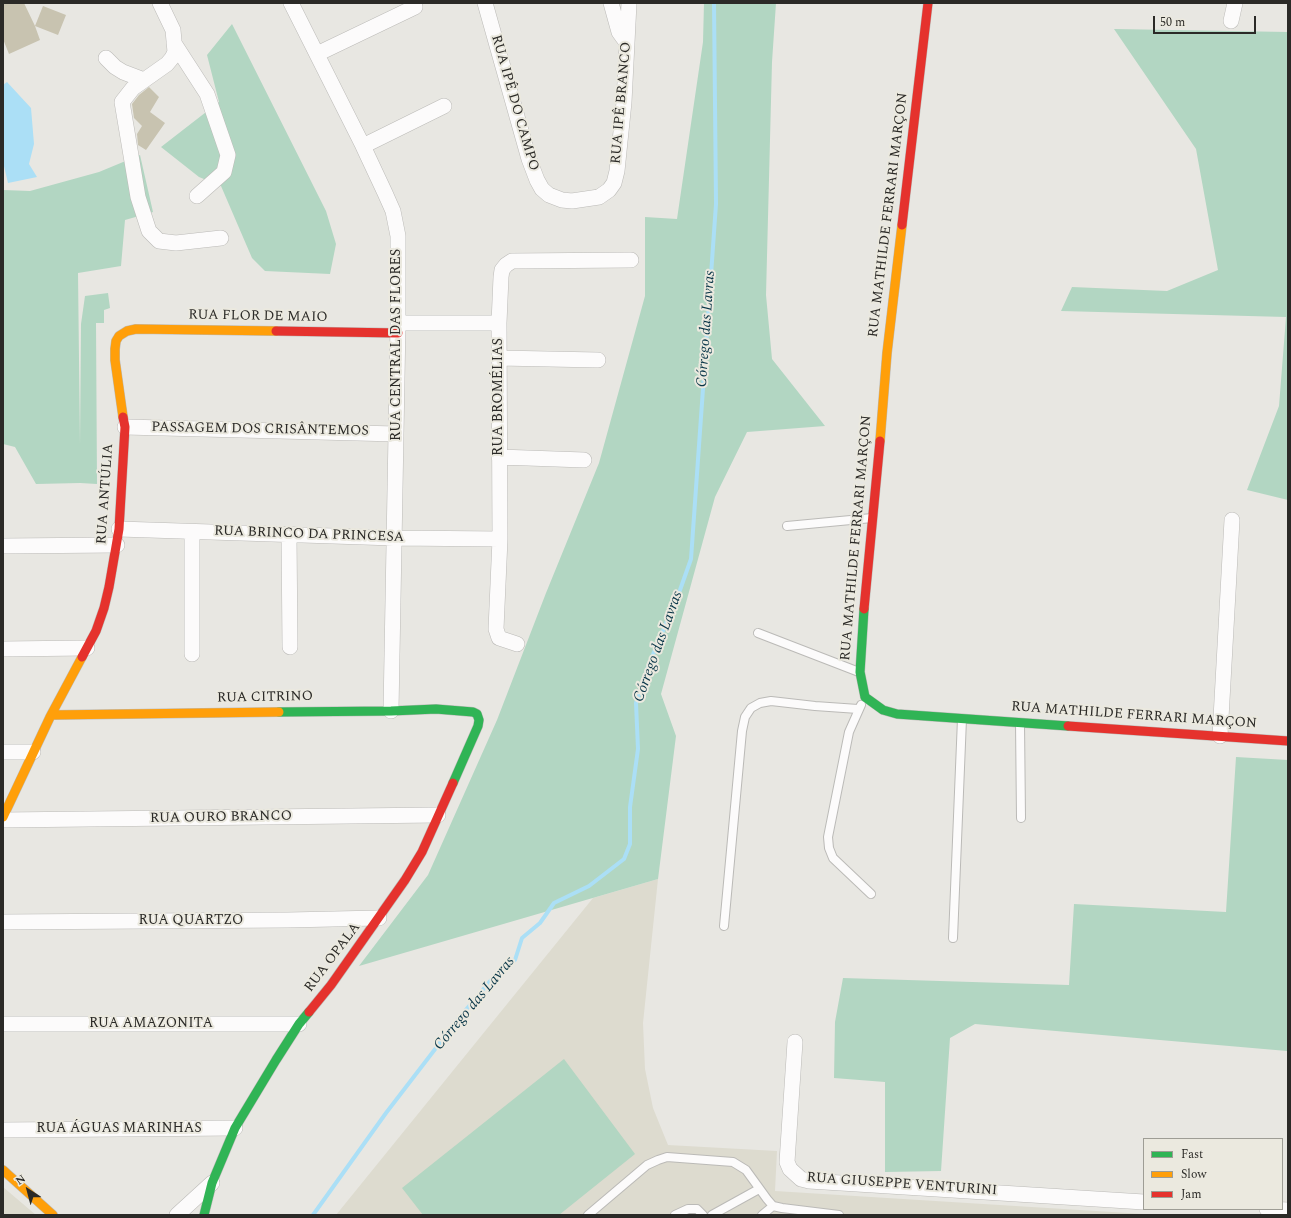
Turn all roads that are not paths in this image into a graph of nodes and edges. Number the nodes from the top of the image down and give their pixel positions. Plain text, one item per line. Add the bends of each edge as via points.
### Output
1 (160, 3) edge
2 (291, 3) edge
3 (485, 3) edge
4 (611, 3) edge
5 (629, 3) edge
6 (928, 3) edge
7 (1234, 3) edge
8 (415, 7) dead end
9 (1231, 22) dead end
10 (174, 43) junction
11 (627, 43) junction
12 (317, 54) junction
13 (106, 58) dead end
14 (144, 80) junction
15 (444, 106) dead end
16 (363, 146) junction
17 (197, 196) dead end
18 (599, 197) joint
19 (221, 238) dead end
20 (632, 260) dead end
21 (499, 324) junction
22 (398, 328) junction
23 (119, 336) joint
24 (499, 358) junction
25 (598, 360) dead end
26 (125, 427) junction
27 (396, 434) junction
28 (499, 457) junction
29 (584, 460) dead end
30 (873, 518) junction
31 (1232, 520) dead end
32 (787, 526) dead end
33 (119, 529) junction
34 (192, 532) junction
35 (288, 535) junction
36 (394, 538) junction
37 (500, 538) junction
38 (117, 545) junction
39 (3, 546) edge
40 (758, 633) dead end
41 (517, 644) dead end
42 (290, 647) dead end
43 (87, 648) junction
44 (3, 649) edge
45 (192, 654) dead end
46 (860, 672) junction
47 (865, 697) junction
48 (858, 709) junction
49 (391, 711) junction
50 (477, 714) joint
51 (51, 715) junction
52 (962, 719) junction
53 (1020, 722) junction
54 (1220, 736) junction
55 (1288, 741) edge
56 (3, 752) edge
57 (33, 752) junction
58 (438, 815) junction
59 (3, 817) edge
60 (1021, 818) dead end
61 (3, 820) edge
62 (871, 894) dead end
63 (379, 918) junction
64 (3, 922) edge
65 (724, 926) dead end
66 (953, 938) dead end
67 (3, 1024) edge
68 (299, 1024) junction
69 (795, 1042) dead end
70 (235, 1128) junction
71 (3, 1130) edge
72 (3, 1170) edge
73 (212, 1183) junction
74 (760, 1189) junction
75 (1143, 1202) edge
76 (773, 1206) junction
77 (53, 1215) edge
78 (177, 1215) edge
79 (204, 1215) edge
80 (588, 1215) edge
81 (675, 1215) edge
82 (703, 1215) edge
83 (712, 1215) edge
84 (762, 1215) edge
85 (839, 1215) edge

1 - 10 street via 172,30
2 - 12 street, RUA CENTRAL DAS FLORES
3 - 18 street, RUA IPÊ DO CAMPO via 529,159 542,189 562,200
4 - 11 street via 618,32
5 - 11 street, RUA IPÊ BRANCO
6 - 30 street, RUA MATHILDE FERRARI MARÇON via 887,353
7 - 9 street
8 - 12 street
10 - 14 street via 172,58
10 - 17 street via 207,94 228,155 224,172
11 - 18 street, RUA IPÊ BRANCO via 617,171 614,183
12 - 16 street, RUA CENTRAL DAS FLORES
13 - 14 street via 123,72
14 - 19 street via 133,88 122,102 138,197 149,231 159,241 176,243
15 - 16 street
16 - 22 street, RUA CENTRAL DAS FLORES via 393,211 398,236
20 - 21 street, RUA BROMÉLIAS via 512,261 502,270 500,277
21 - 22 street
21 - 24 street, RUA BROMÉLIAS
22 - 23 street, RUA FLOR DE MAIO via 136,329
22 - 27 street, RUA CENTRAL DAS FLORES
23 - 26 street, RUA ANTÚLIA via 116,341 115,360
24 - 25 street
24 - 28 street, RUA BROMÉLIAS
26 - 27 street, PASSAGEM DOS CRISÂNTEMOS
26 - 33 street, RUA ANTÚLIA
27 - 36 street, RUA CENTRAL DAS FLORES
28 - 29 street
28 - 37 street, RUA BROMÉLIAS
30 - 32 lane
30 - 46 street, RUA MATHILDE FERRARI MARÇON
31 - 54 street
33 - 34 street, RUA BRINCO DA PRINCESA
33 - 38 street, RUA ANTÚLIA
34 - 35 street, RUA BRINCO DA PRINCESA
34 - 45 street
35 - 36 street, RUA BRINCO DA PRINCESA
35 - 42 street
36 - 37 street, RUA BRINCO DA PRINCESA
36 - 49 street, RUA CENTRAL DAS FLORES
37 - 41 street, RUA BROMÉLIAS via 496,629 499,638
38 - 39 street
38 - 43 street, RUA ANTÚLIA via 104,608
40 - 46 lane
43 - 44 street
43 - 51 street, RUA ANTÚLIA
46 - 47 street, RUA MATHILDE FERRARI MARÇON
47 - 48 lane
47 - 52 street, RUA MATHILDE FERRARI MARÇON via 883,710 897,714
48 - 62 lane via 849,732 828,837 833,858
48 - 65 lane via 771,701 751,708 745,717
49 - 50 street, RUA CITRINO via 461,710
49 - 51 street, RUA CITRINO
50 - 58 street, RUA OPALA via 478,726
51 - 57 street, RUA ANTÚLIA
52 - 53 street, RUA MATHILDE FERRARI MARÇON
52 - 66 lane
53 - 54 street, RUA MATHILDE FERRARI MARÇON
53 - 60 lane
54 - 55 street, RUA MATHILDE FERRARI MARÇON
56 - 57 street
57 - 59 street, RUA ANTÚLIA
58 - 61 street, RUA OURO BRANCO
58 - 63 street, RUA OPALA via 422,852
63 - 64 street, RUA QUARTZO
63 - 68 street, RUA OPALA via 331,985
67 - 68 street, RUA AMAZONITA
68 - 70 street, RUA OPALA
69 - 75 street, RUA GIUSEPPE VENTURINI via 787,1162 790,1169 801,1179
70 - 71 street, RUA ÁGUAS MARINHAS
70 - 73 street, RUA OPALA
72 - 77 street
73 - 78 street
73 - 79 street, RUA OPALA
74 - 76 lane
74 - 80 lane via 746,1170 733,1162 667,1158 647,1165
74 - 83 lane
76 - 84 lane
76 - 85 lane
81 - 82 lane via 688,1209 697,1210

